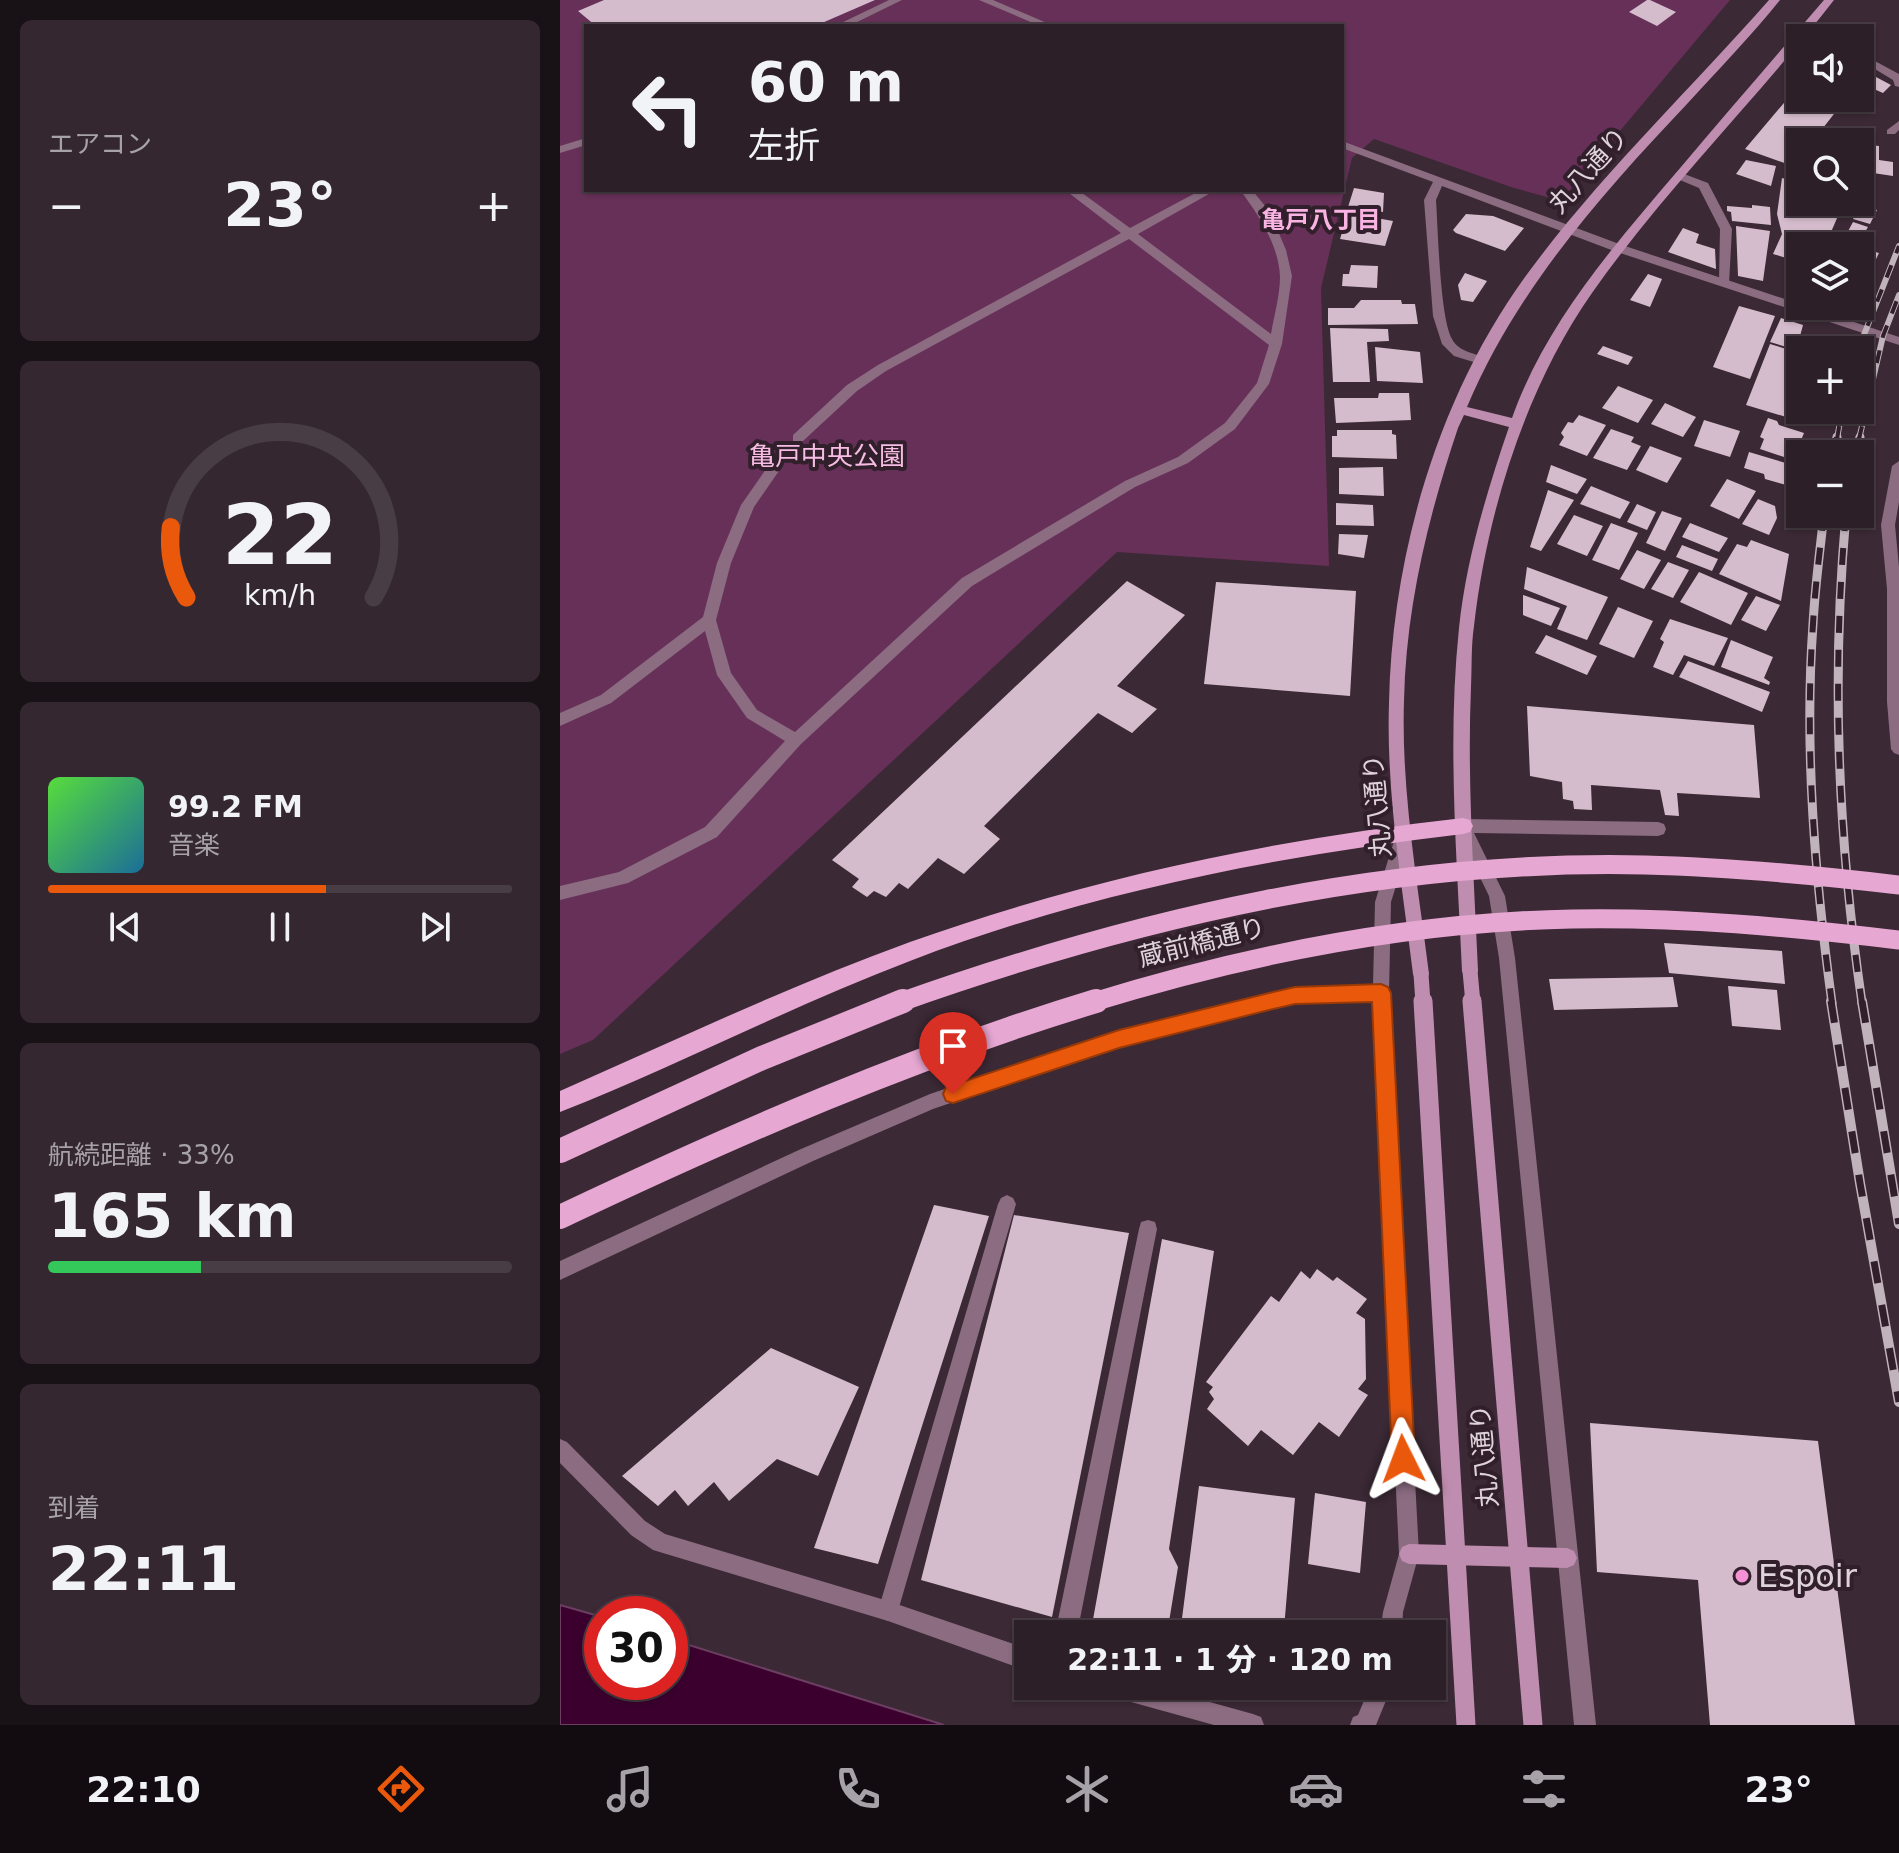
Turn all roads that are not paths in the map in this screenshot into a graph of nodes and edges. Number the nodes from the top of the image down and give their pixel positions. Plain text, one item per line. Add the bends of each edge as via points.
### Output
1 (897, 0) edge
2 (984, 0) edge
3 (1775, 0) edge
4 (1829, 0) edge
5 (844, 24) edge
6 (1044, 24) edge
7 (1808, 24) edge
8 (1786, 50) edge
9 (1874, 64) edge
10 (1899, 84) edge
11 (584, 142) edge
12 (1344, 145) edge
13 (560, 150) edge
14 (1679, 176) junction
15 (1439, 181) junction
16 (1074, 192) edge
17 (1206, 192) edge
18 (1248, 192) edge
19 (1570, 228) junction
20 (1131, 234) junction
21 (1618, 248) junction
22 (1725, 281) junction
23 (1899, 341) edge
24 (1276, 344) junction
25 (1480, 360) junction
26 (1459, 409) junction
27 (1517, 424) junction
28 (798, 438) dead end
29 (785, 452) dead end
30 (1899, 466) edge
31 (1894, 556) edge
32 (709, 620) junction
33 (560, 720) edge
34 (796, 740) junction
35 (1899, 749) edge
36 (1463, 826) junction
37 (1658, 829) dead end
38 (1405, 832) junction
39 (1899, 885) edge
40 (560, 893) edge
41 (1899, 940) edge
42 (1381, 993) junction
43 (560, 1102) edge
44 (560, 1151) edge
45 (1007, 1204) dead end
46 (560, 1217) edge
47 (1148, 1229) dead end
48 (560, 1271) edge
49 (560, 1449) edge
50 (1409, 1554) junction
51 (1567, 1558) junction
52 (888, 1611) junction
53 (1069, 1620) edge
54 (1392, 1620) edge
55 (1014, 1655) edge
56 (1163, 1700) edge
57 (1375, 1700) edge
58 (1253, 1725) edge
59 (1361, 1725) edge
60 (1466, 1725) edge
61 (1533, 1725) edge
62 (1585, 1725) edge

1 - 5 street
2 - 6 street
3 - 19 main road, 丸八通り
4 - 7 main road, 丸八通り
8 - 14 main road, 丸八通り
9 - 10 street via 1898,78
11 - 13 street
12 - 15 street
14 - 21 main road, 丸八通り
14 - 22 street via 1704,186 1726,229
15 - 19 street
15 - 25 street via 1430,200 1439,316 1446,341 1458,353
16 - 20 street
17 - 20 street
18 - 24 street via 1264,212 1286,276
19 - 21 street
19 - 25 main road, 丸八通り via 1527,282
20 - 24 street
20 - 28 street via 882,368
21 - 22 street
21 - 27 main road, 丸八通り via 1547,355
22 - 23 street
24 - 34 street via 1263,384 1230,426 1183,460 1130,484 967,582
25 - 26 main road, 丸八通り
26 - 27 main road
26 - 38 main road, 丸八通り via 1413,561 1400,640 1397,740
27 - 36 main road, 丸八通り via 1495,491 1466,628
29 - 32 street via 748,505 724,563
30 - 31 street via 1888,525
31 - 35 street
32 - 33 street via 606,699
32 - 34 street via 724,675 752,714
34 - 40 street via 711,832 622,878
36 - 37 street
36 - 38 main road
36 - 51 street via 1497,896 1507,958
36 - 61 main road, 丸八通り, bridge via 1470,971
38 - 42 street via 1383,902
38 - 43 main road via 1114,888 950,938 837,980
38 - 60 main road, 丸八通り, bridge via 1421,974
39 - 44 main road, 蔵前橋通り, bridge via 1678,866 1573,867 1372,882 1258,900 1116,933 887,1007
41 - 46 main road, 蔵前橋通り, bridge via 1781,926 1579,919 1320,943 1122,991 937,1051
42 - 48 street via 1295,995 1119,1039 930,1102
42 - 50 street
45 - 52 street
47 - 53 street
49 - 52 street via 638,1528 660,1543
50 - 51 main road
50 - 54 street
51 - 62 street
52 - 55 street
56 - 58 street
57 - 59 street

